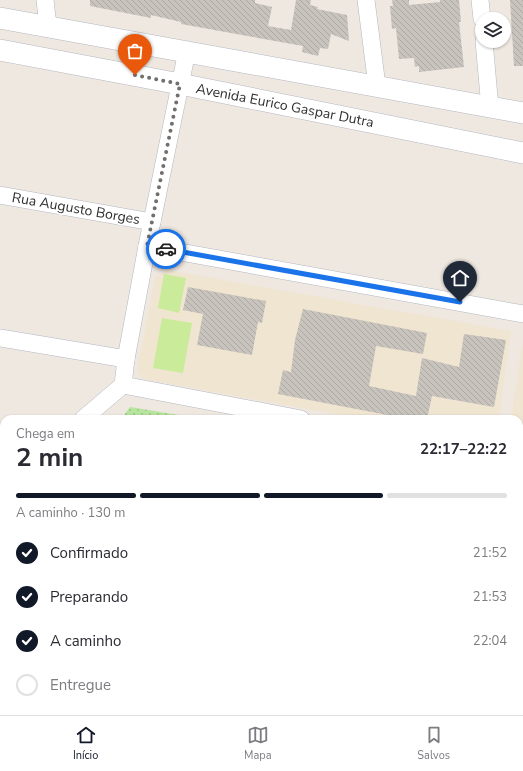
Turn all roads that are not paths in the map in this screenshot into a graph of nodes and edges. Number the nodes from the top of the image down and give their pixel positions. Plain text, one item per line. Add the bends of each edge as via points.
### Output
1 (45, 0) edge
2 (366, 0) edge
3 (480, 0) edge
4 (481, 12) edge
5 (0, 18) edge
6 (48, 26) junction
7 (485, 48) edge
8 (0, 50) edge
9 (187, 51) junction
10 (180, 84) junction
11 (377, 86) junction
12 (490, 108) junction
13 (523, 113) edge
14 (523, 153) edge
15 (0, 195) edge
16 (152, 222) junction
17 (147, 246) junction
18 (523, 314) edge
19 (0, 338) edge
20 (126, 359) junction
21 (123, 385) junction
22 (89, 415) edge
23 (280, 415) edge

1 - 6 street
2 - 11 street
3 - 4 street
5 - 6 street
6 - 9 street
7 - 12 street
8 - 10 street, Avenida Eurico Gaspar Dutra
9 - 10 street
9 - 11 street
10 - 14 street, Avenida Eurico Gaspar Dutra
10 - 16 street
11 - 12 street
12 - 13 street
15 - 16 street, Rua Augusto Borges
16 - 17 street
17 - 18 street
17 - 20 street
19 - 20 street
20 - 21 street
21 - 22 street
21 - 23 street

